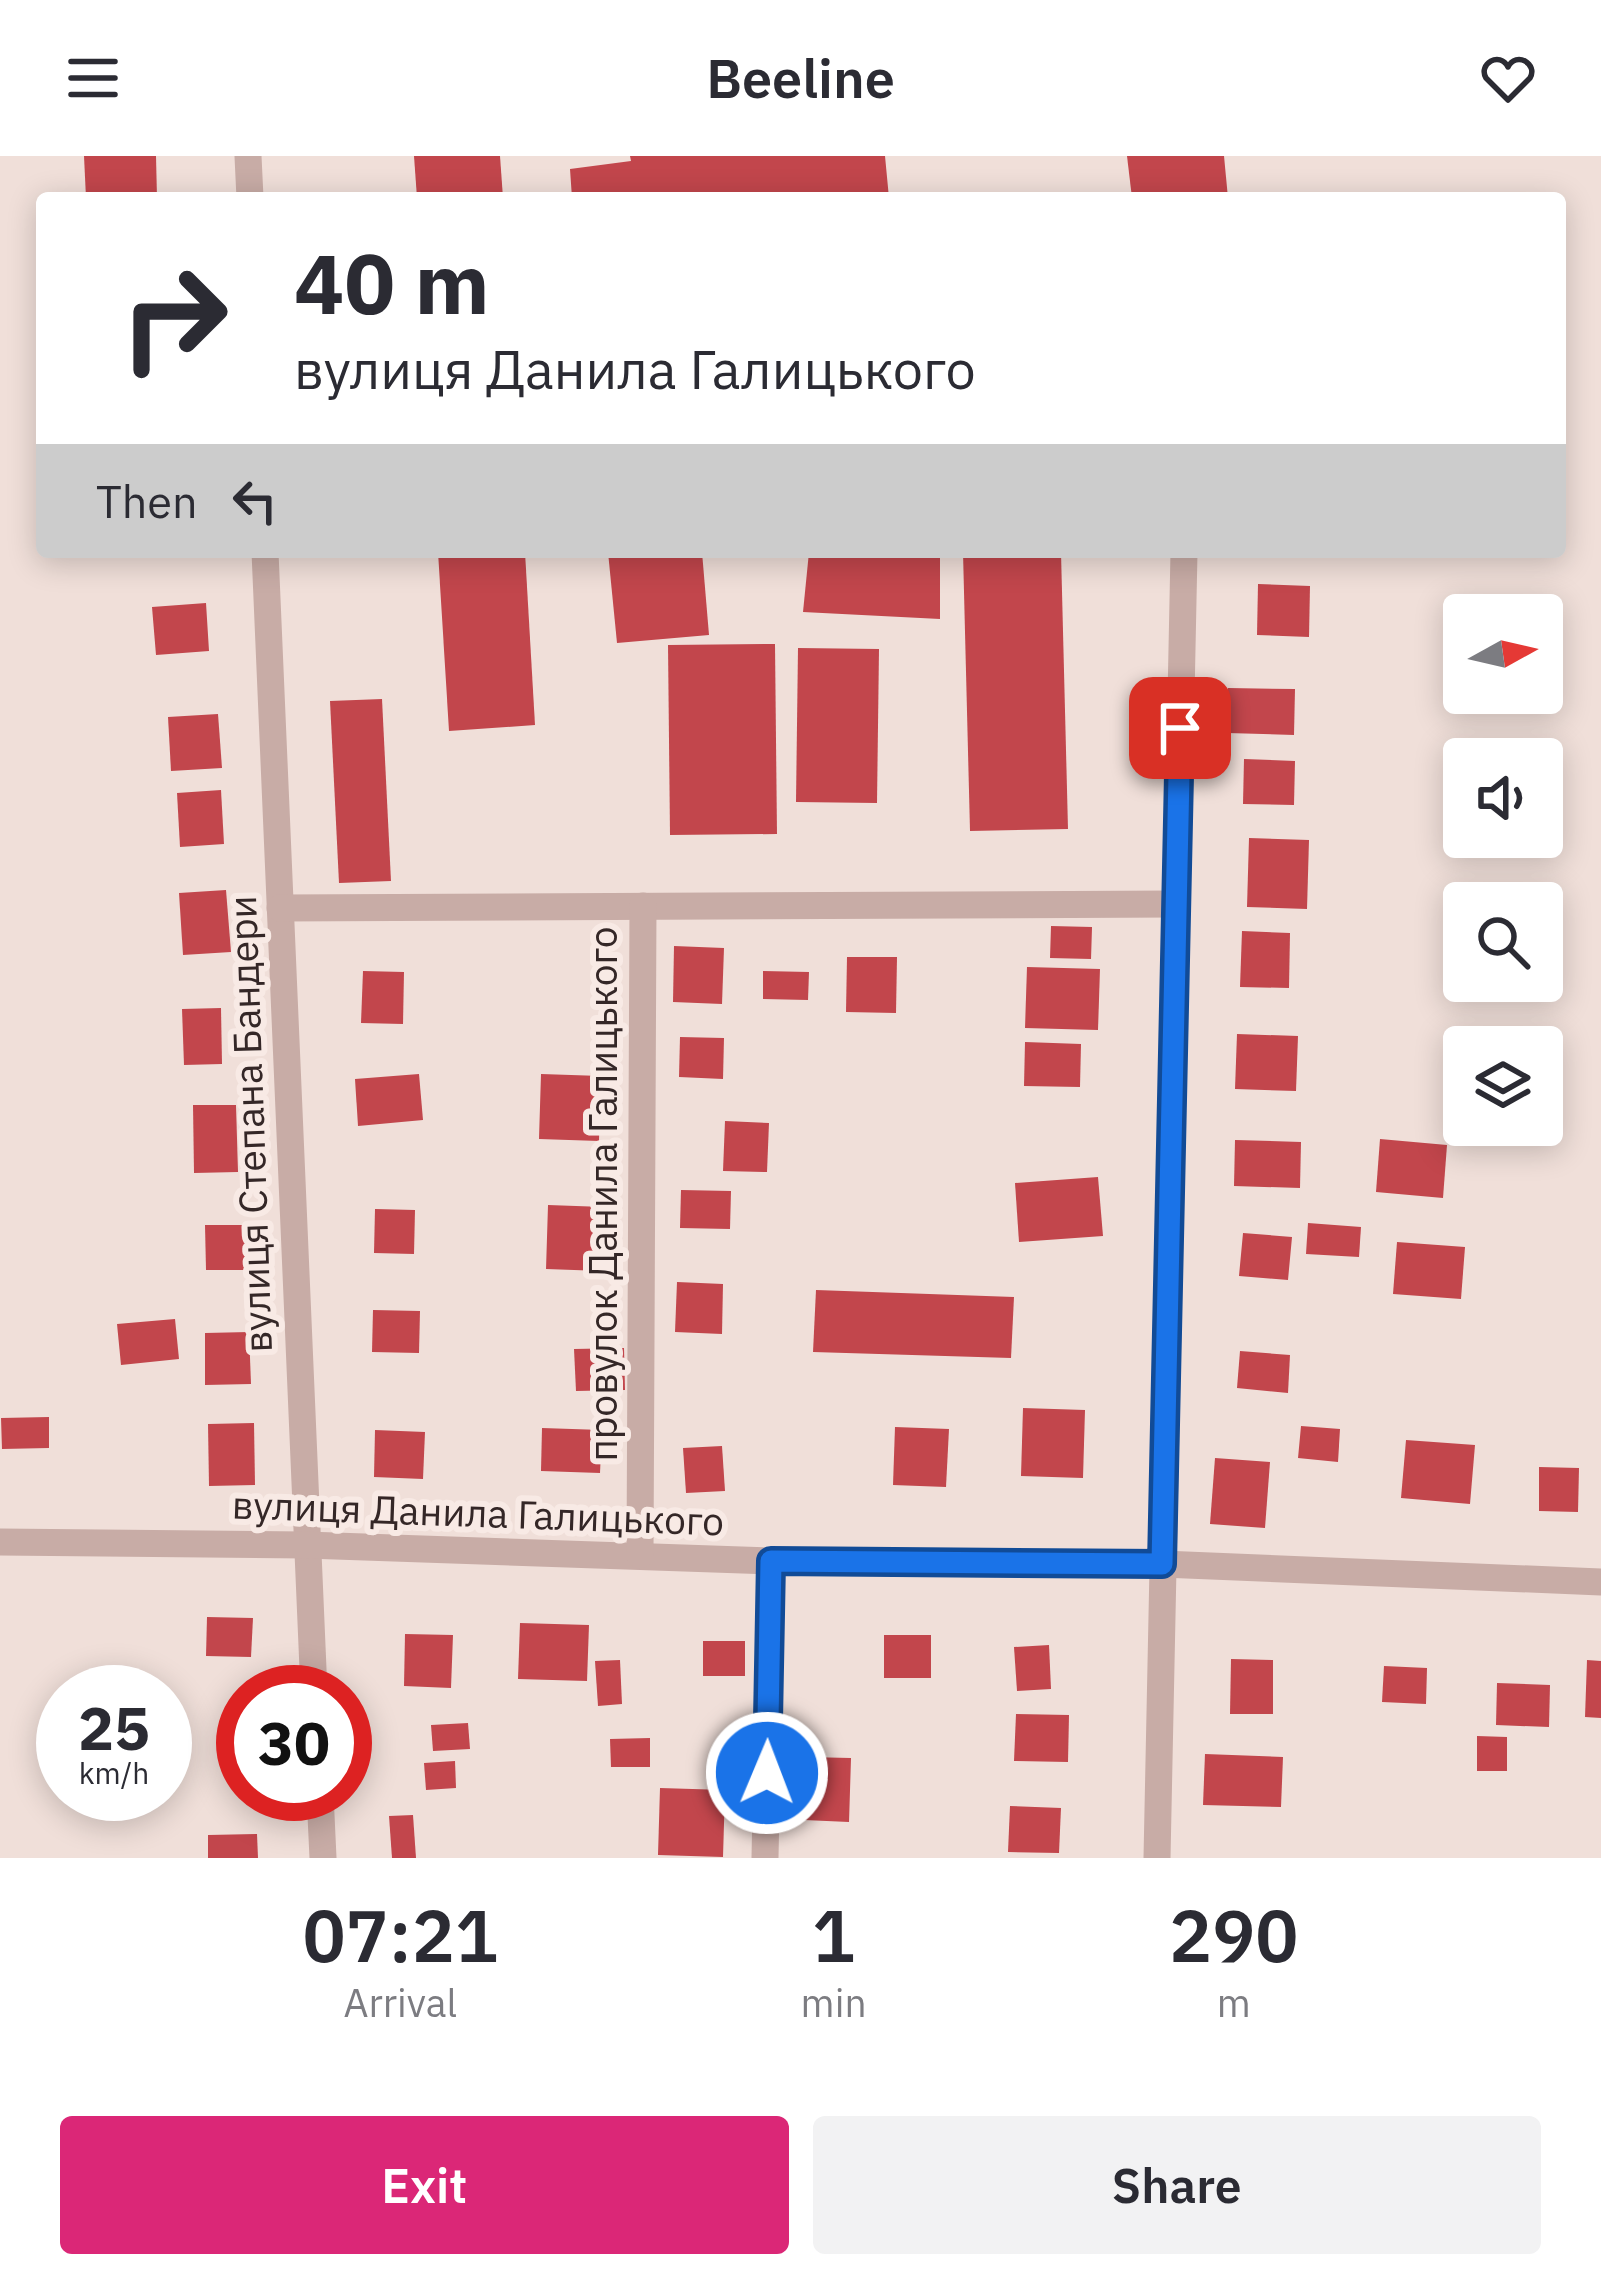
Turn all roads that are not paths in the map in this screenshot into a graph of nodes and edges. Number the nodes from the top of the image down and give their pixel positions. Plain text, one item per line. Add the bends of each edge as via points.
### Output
1 (248, 156) edge
2 (250, 192) edge
3 (265, 558) edge
4 (1184, 558) edge
5 (1176, 904) junction
6 (643, 906) junction
7 (280, 908) junction
8 (0, 1542) edge
9 (307, 1545) junction
10 (640, 1556) junction
11 (771, 1561) junction
12 (1162, 1564) junction
13 (1601, 1582) edge
14 (313, 1665) edge
15 (321, 1821) edge
16 (323, 1858) edge
17 (765, 1858) edge
18 (1157, 1858) edge

1 - 2 street
3 - 7 street, вулиця Степана Бандери
4 - 5 street
5 - 6 street
5 - 12 street
6 - 7 street
6 - 10 street, провулок Данила Галицького
7 - 9 street, вулиця Степана Бандери
8 - 9 street, вулиця Данила Галицького
9 - 10 street, вулиця Данила Галицького
9 - 14 street, вулиця Степана Бандери
10 - 11 street, вулиця Данила Галицького
11 - 12 street, вулиця Данила Галицького
11 - 17 street
12 - 13 street, вулиця Данила Галицького
12 - 18 street
15 - 16 street

